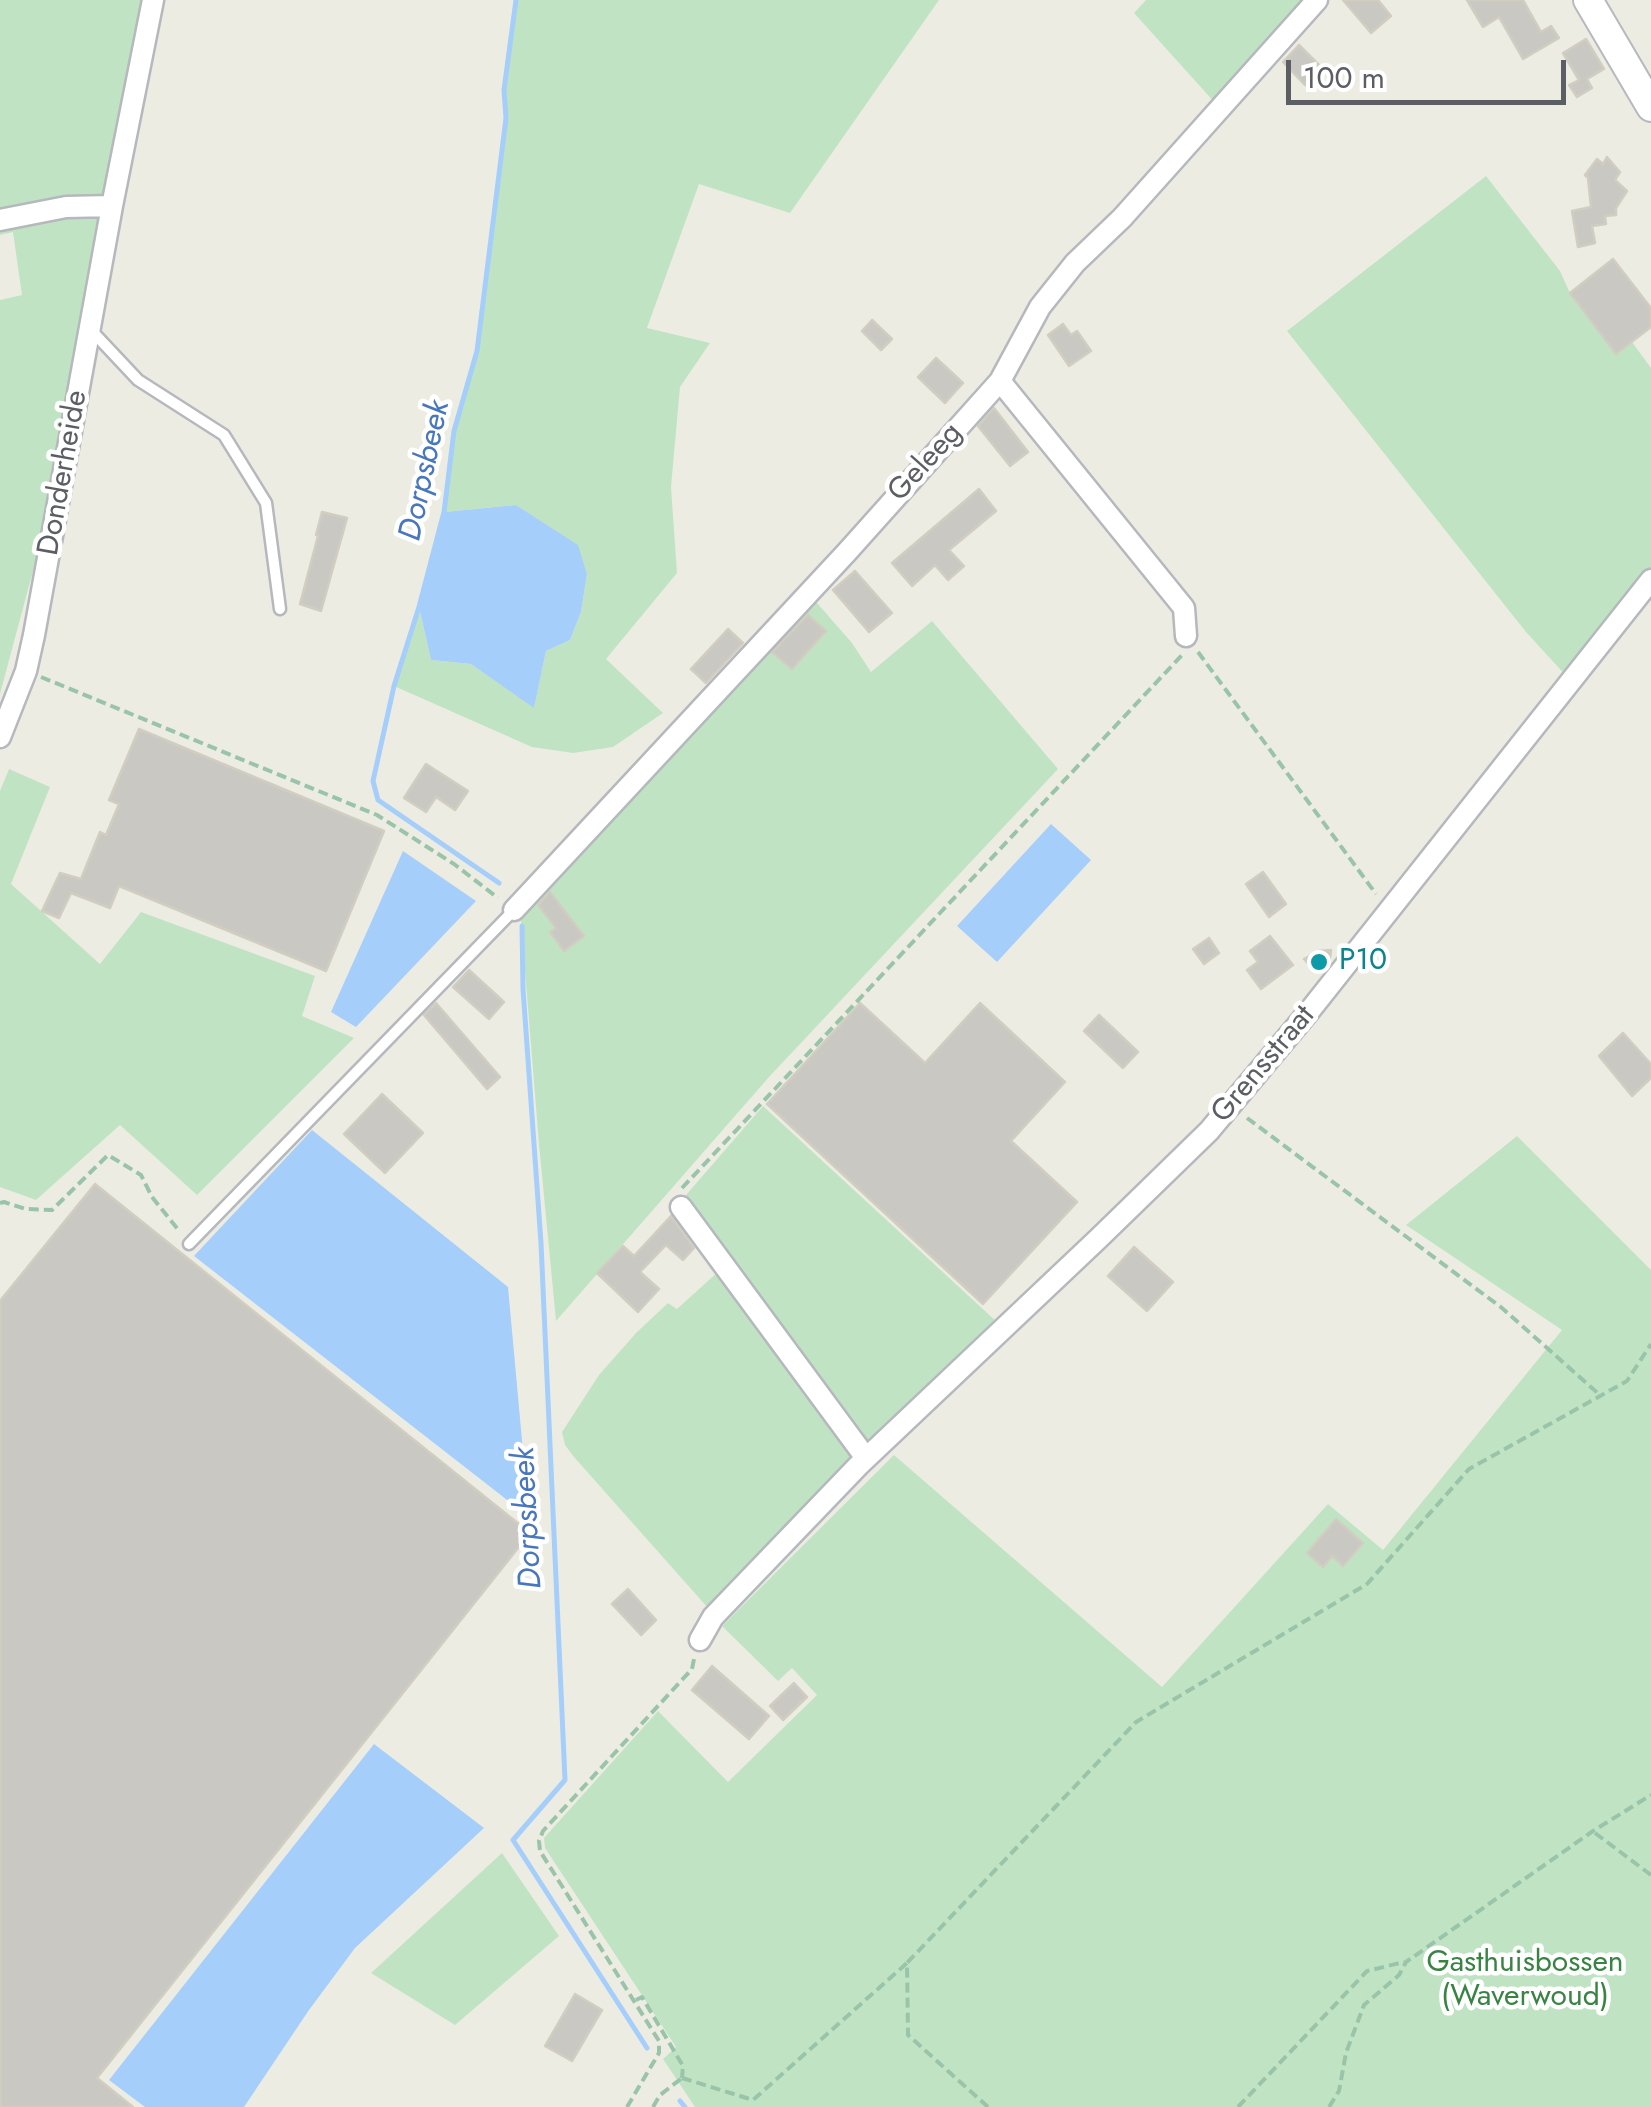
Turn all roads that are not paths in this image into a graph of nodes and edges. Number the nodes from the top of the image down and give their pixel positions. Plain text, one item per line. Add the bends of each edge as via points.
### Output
1 (153, 0) edge
2 (1317, 0) edge
3 (1588, 0) edge
4 (1651, 108) edge
5 (112, 206) junction
6 (0, 220) edge
7 (90, 329) junction
8 (1000, 381) junction
9 (1651, 580) edge
10 (280, 609) dead end
11 (1186, 636) road end
12 (0, 737) edge
13 (514, 910) joint
14 (680, 1207) road end
15 (189, 1244) road end
16 (866, 1458) junction
17 (700, 1640) road end

1 - 5 street, Donderheide
2 - 8 street, Geleeg via 1075,263 1040,306
3 - 4 street
5 - 6 street
5 - 7 street, Donderheide
7 - 10 lane via 138,380 224,435 266,503
7 - 12 street, Donderheide via 26,671
8 - 11 street via 1184,608
8 - 13 street, Geleeg
9 - 16 street, Grensstraat via 1209,1130
13 - 15 lane
14 - 16 street
16 - 17 street, Grensstraat via 713,1617

